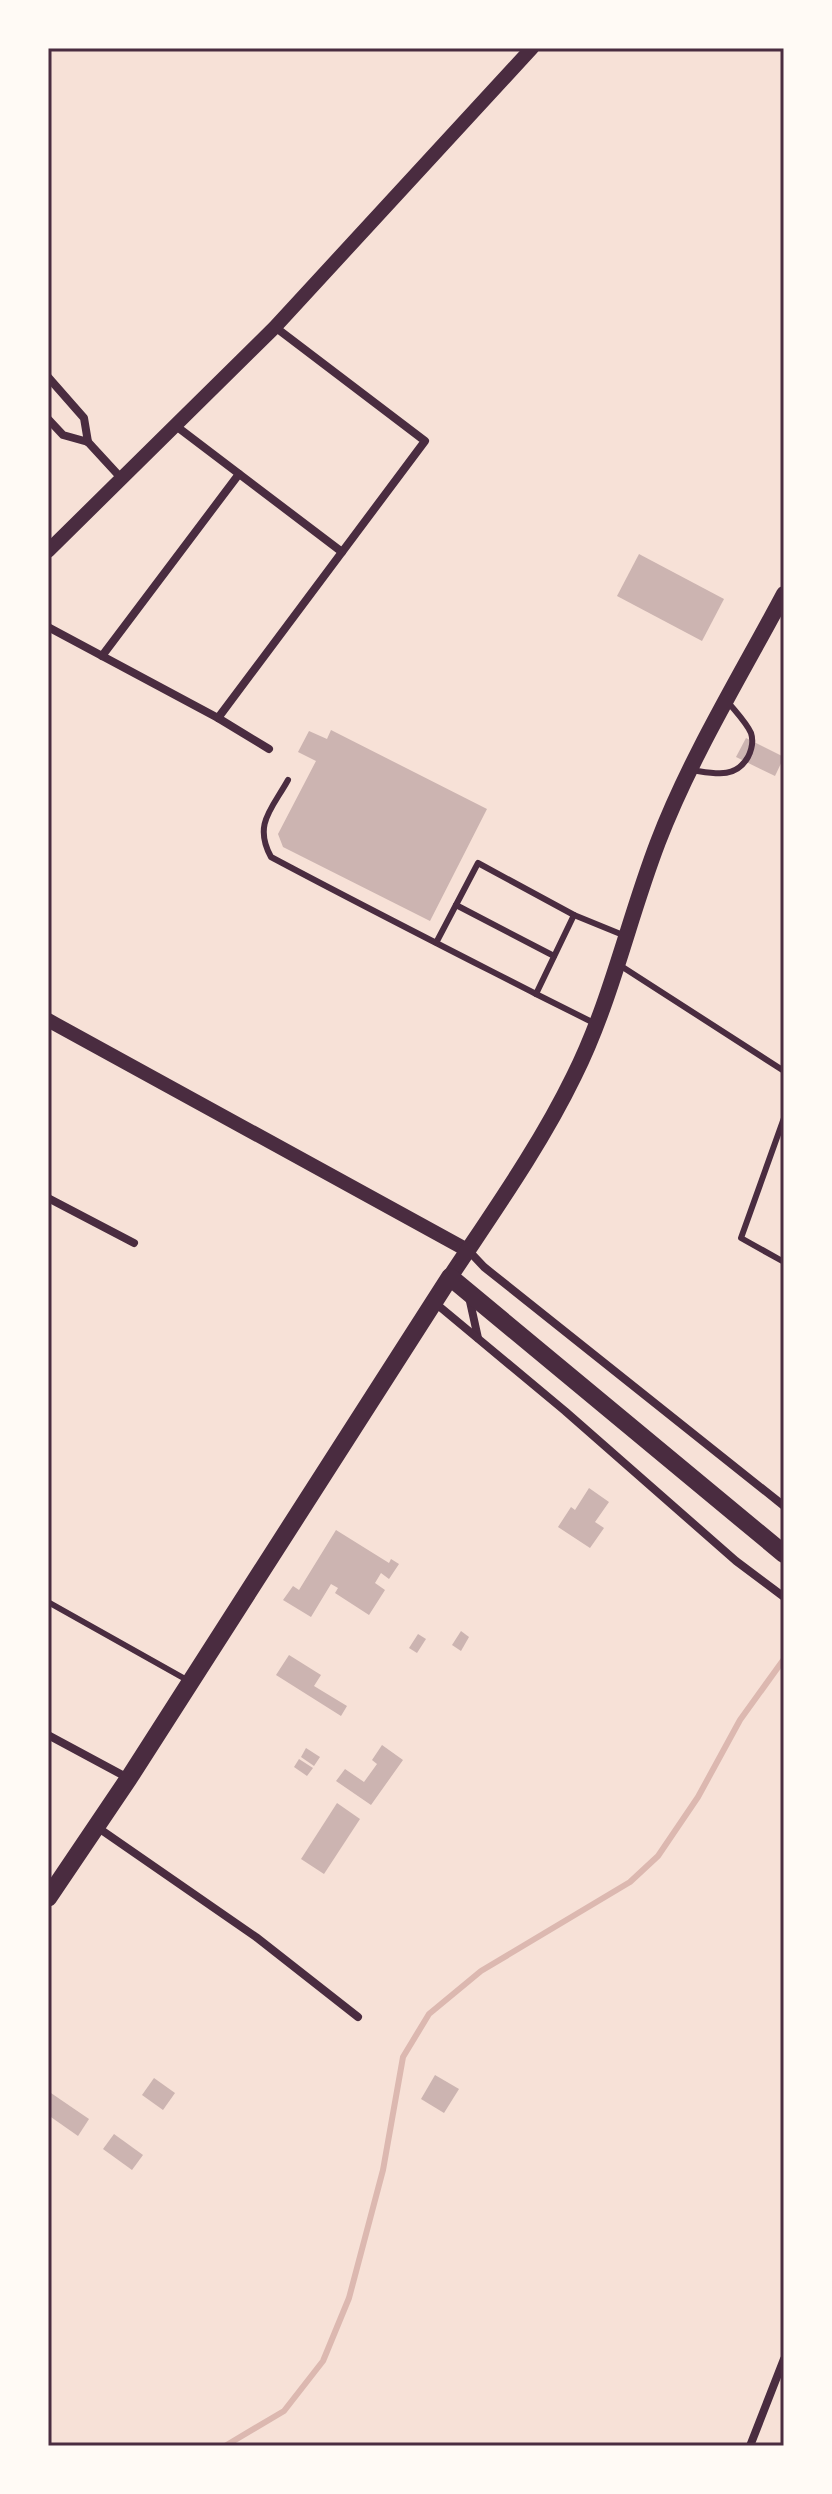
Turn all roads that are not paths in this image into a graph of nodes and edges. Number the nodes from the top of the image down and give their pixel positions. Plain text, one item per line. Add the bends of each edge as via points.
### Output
1 (532, 48) edge
2 (275, 327) junction
3 (48, 377) edge
4 (48, 419) edge
5 (176, 426) junction
6 (88, 442) junction
7 (239, 474) junction
8 (122, 479) junction
9 (48, 551) edge
10 (342, 552) junction
11 (784, 594) edge
12 (48, 627) edge
13 (102, 656) junction
14 (727, 701) junction
15 (218, 718) junction
16 (269, 749) dead end
17 (691, 770) junction
18 (288, 780) dead end
19 (456, 905) junction
20 (574, 915) junction
21 (626, 937) junction
22 (436, 943) junction
23 (554, 956) junction
24 (617, 964) junction
25 (536, 994) junction
26 (48, 1020) edge
27 (597, 1024) junction
28 (784, 1071) edge
29 (784, 1118) edge
30 (48, 1198) edge
31 (134, 1243) dead end
32 (467, 1250) junction
33 (784, 1262) edge
34 (450, 1277) junction
35 (468, 1292) junction
36 (434, 1302) junction
37 (479, 1339) junction
38 (784, 1506) edge
39 (784, 1554) edge
40 (784, 1597) edge
41 (48, 1602) edge
42 (190, 1682) junction
43 (48, 1735) edge
44 (129, 1778) junction
45 (96, 1827) junction
46 (48, 1898) edge
47 (358, 2017) dead end
48 (784, 2359) edge
49 (750, 2446) edge

1 - 2 street
2 - 5 street
2 - 10 street via 425,441
3 - 6 street via 84,418
4 - 6 street via 63,435
5 - 7 street
5 - 8 street
6 - 8 street
7 - 10 street
7 - 13 street
8 - 9 street
10 - 15 street
11 - 14 main road
12 - 13 street
13 - 15 street
14 - 17 main road
14 - 17 lane via 751,732 747,759 729,774
15 - 16 street
17 - 21 main road via 659,840
18 - 22 lane via 263,826 271,857
19 - 20 lane via 478,863
19 - 22 lane
19 - 23 lane
20 - 21 lane
20 - 23 lane
21 - 24 main road
22 - 25 lane
23 - 25 lane
24 - 27 main road
24 - 28 lane
25 - 27 lane
26 - 32 street
27 - 32 main road via 561,1102
29 - 33 lane via 741,1238
30 - 31 street
32 - 34 main road
32 - 38 street
34 - 35 main road
34 - 36 main road
35 - 37 street
35 - 39 main road
36 - 37 street
36 - 42 main road
37 - 40 street
41 - 42 lane
42 - 44 main road
43 - 44 street
44 - 45 main road
45 - 46 main road
45 - 47 street via 256,1937
48 - 49 street

